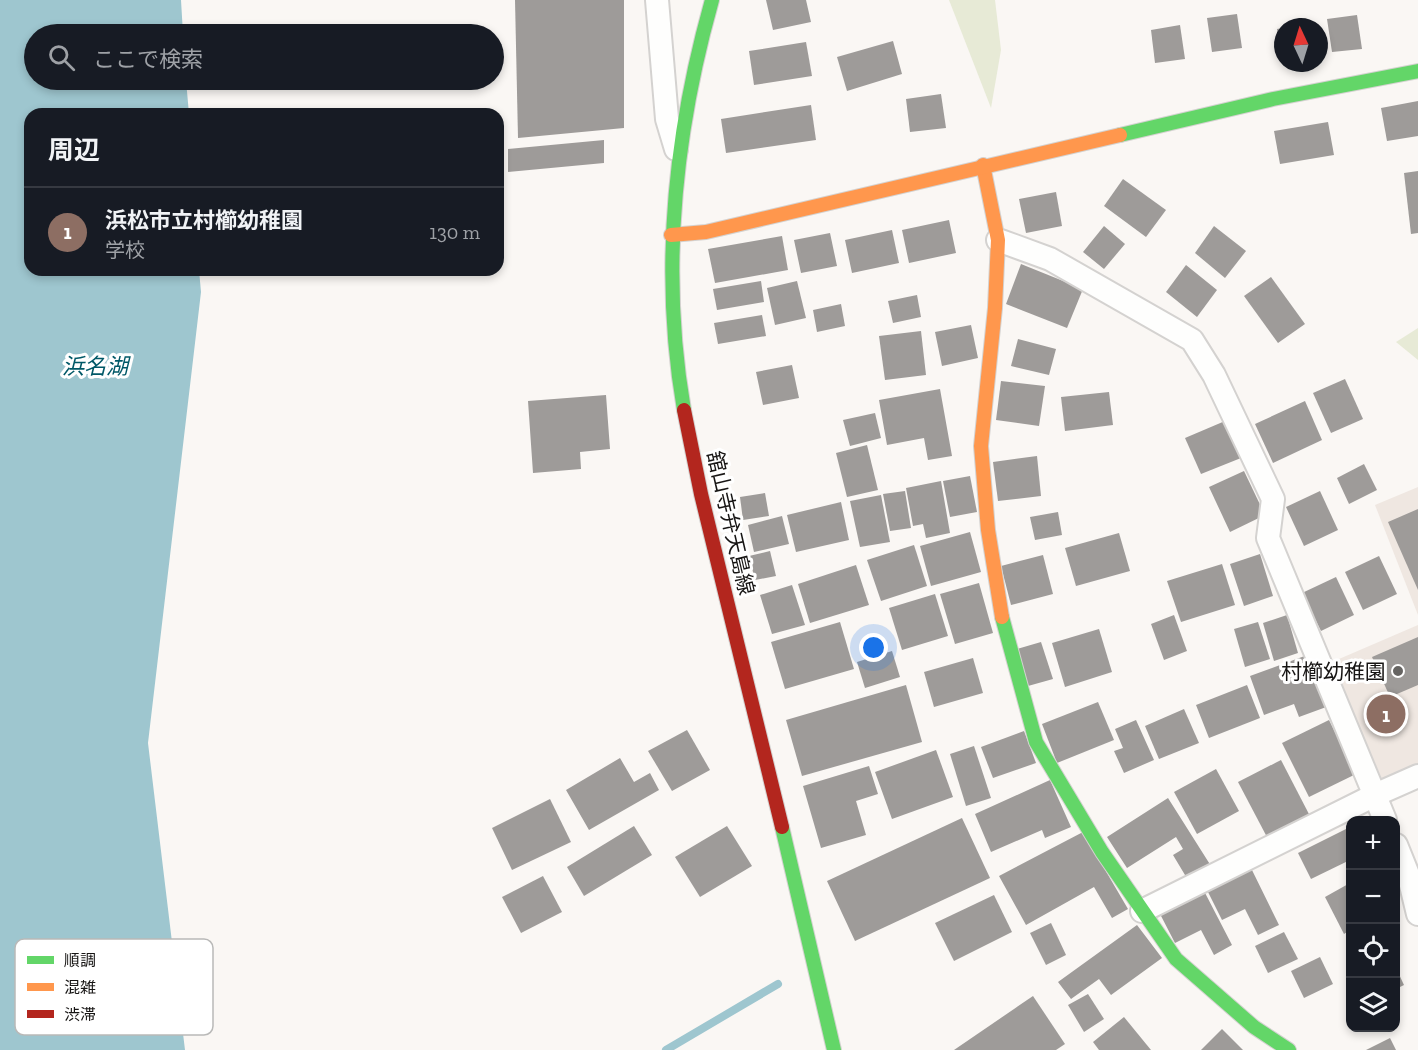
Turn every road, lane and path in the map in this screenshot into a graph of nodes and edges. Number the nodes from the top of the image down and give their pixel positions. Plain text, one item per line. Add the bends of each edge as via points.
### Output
1 (657, 0) edge
2 (712, 0) edge
3 (1418, 71) edge
4 (678, 153) junction
5 (983, 165) junction
6 (671, 235) junction
7 (998, 240) junction
8 (1418, 776) edge
9 (1374, 795) junction
10 (1383, 816) edge
11 (1400, 856) edge
12 (1142, 910) junction
13 (1418, 914) edge
14 (834, 1050) edge
15 (1289, 1050) edge

1 - 4 street via 667,119
2 - 4 street, 舘山寺弁天島線 via 692,73
3 - 5 street via 1273,99
4 - 6 street, 舘山寺弁天島線
5 - 6 street via 706,232
5 - 7 street
6 - 14 street, 舘山寺弁天島線 via 676,357 690,442
7 - 9 street via 1050,259 1192,340 1214,375 1273,499 1268,538
7 - 12 street via 981,446 988,530 1005,633 1036,742
8 - 9 street
9 - 10 street
9 - 12 street
11 - 13 street
12 - 15 street via 1176,959 1254,1027

